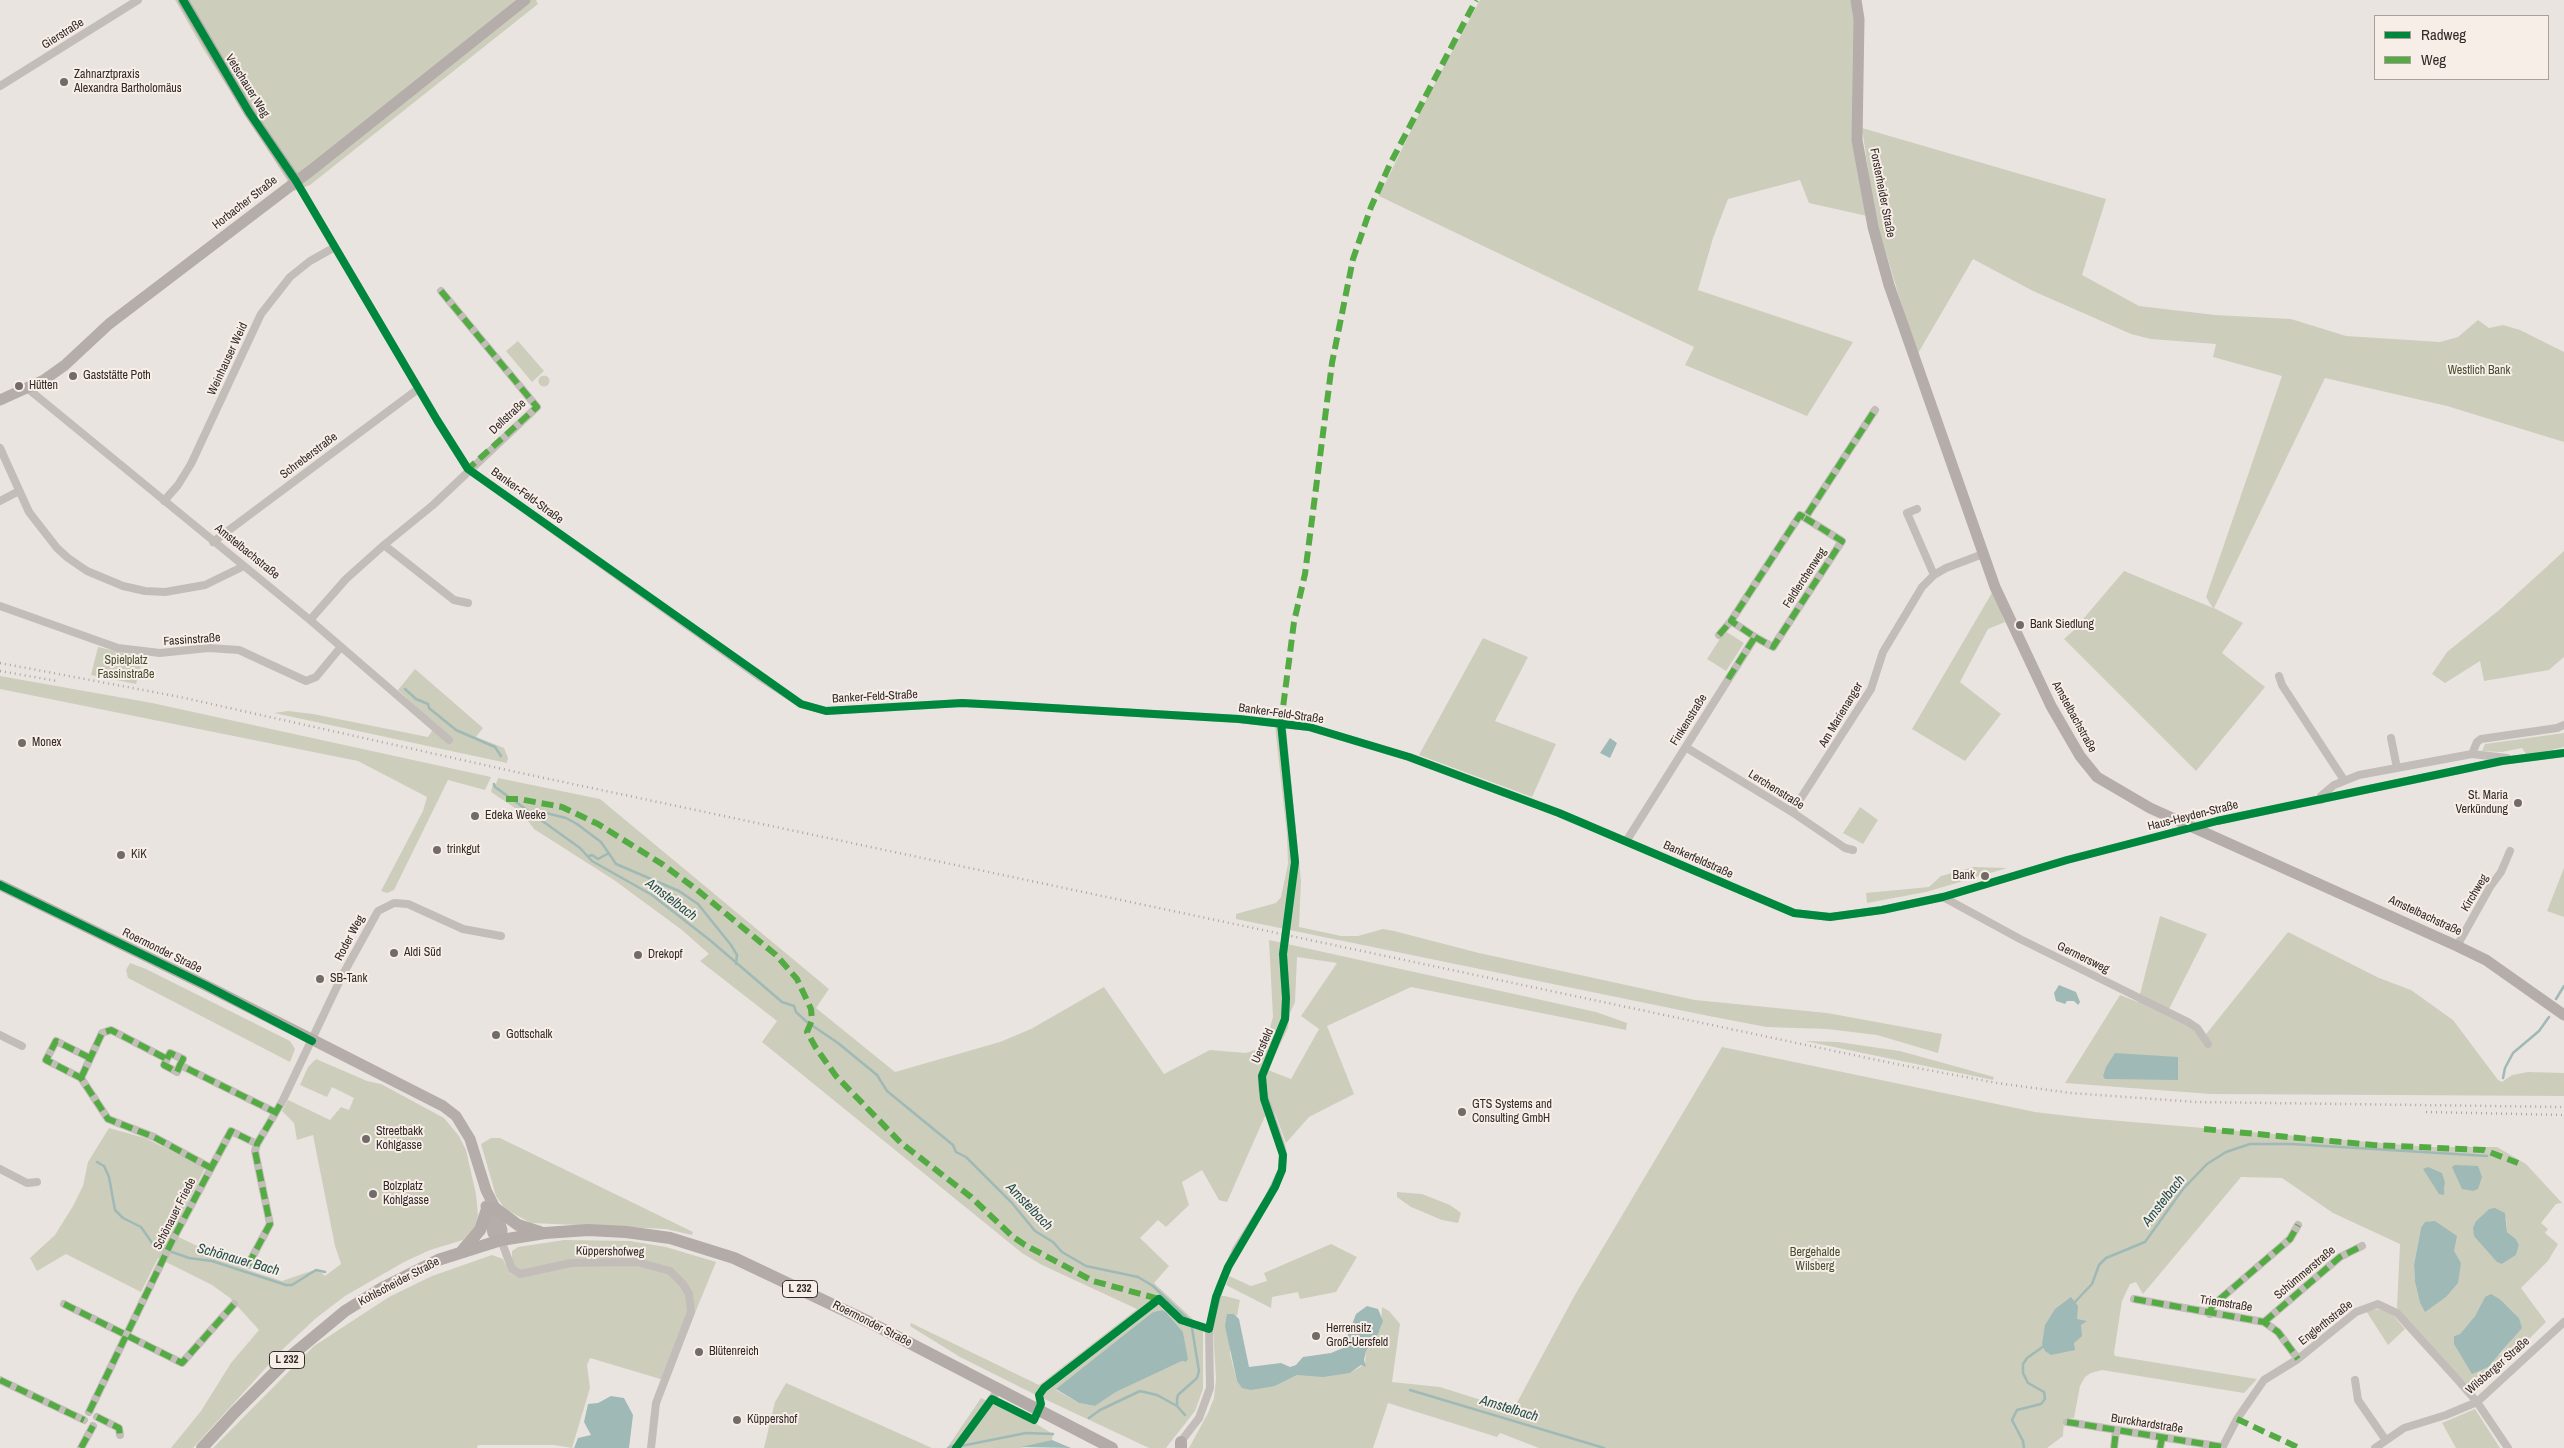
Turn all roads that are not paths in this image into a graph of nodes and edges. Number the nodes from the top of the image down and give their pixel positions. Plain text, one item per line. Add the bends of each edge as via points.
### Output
1 (138, 0) edge
2 (183, 0) edge
3 (525, 0) edge
4 (1856, 0) edge
5 (0, 86) edge
6 (296, 181) junction
7 (335, 247) junction
8 (441, 291) dead end
9 (1923, 385) joint
10 (27, 388) junction
11 (418, 388) junction
12 (0, 400) edge
13 (1875, 410) dead end
14 (0, 448) edge
15 (468, 469) junction
16 (19, 491) junction
17 (0, 501) edge
18 (164, 501) junction
19 (1917, 509) dead end
20 (1805, 518) junction
21 (213, 542) junction
22 (384, 545) junction
23 (1983, 554) junction
24 (242, 567) junction
25 (1934, 575) junction
26 (468, 603) dead end
27 (0, 606) edge
28 (310, 620) junction
29 (1731, 620) junction
30 (1719, 636) dead end
31 (1756, 637) junction
32 (340, 648) junction
33 (2279, 676) dead end
34 (1281, 723) junction
35 (2564, 725) edge
36 (2392, 738) dead end
37 (449, 740) dead end
38 (1687, 748) junction
39 (2564, 753) edge
40 (2472, 754) junction
41 (2511, 760) junction
42 (2397, 768) junction
43 (2344, 780) junction
44 (2321, 800) junction
45 (1792, 812) junction
46 (1559, 813) joint
47 (2217, 821) junction
48 (2192, 827) junction
49 (2213, 837) junction
50 (1627, 840) junction
51 (1853, 850) dead end
52 (2510, 851) dead end
53 (0, 885) edge
54 (1943, 897) junction
55 (1830, 917) joint
56 (501, 936) dead end
57 (2457, 946) junction
58 (2564, 1014) edge
59 (0, 1035) edge
60 (312, 1041) junction
61 (2208, 1044) dead end
62 (22, 1046) dead end
63 (90, 1058) junction
64 (81, 1078) junction
65 (275, 1112) junction
66 (257, 1144) junction
67 (211, 1168) junction
68 (0, 1169) edge
69 (37, 1182) dead end
70 (491, 1209) junction
71 (2298, 1225) dead end
72 (545, 1233) junction
73 (501, 1240) junction
74 (2362, 1246) dead end
75 (461, 1252) junction
76 (248, 1265) dead end
77 (2134, 1299) dead end
78 (64, 1304) dead end
79 (234, 1304) dead end
80 (2210, 1314) junction
81 (2264, 1322) junction
82 (2564, 1322) edge
83 (126, 1333) junction
84 (2298, 1359) junction
85 (0, 1380) edge
86 (2355, 1380) dead end
87 (998, 1390) junction
88 (2477, 1402) junction
89 (89, 1412) dead end
90 (97, 1417) dead end
91 (84, 1420) dead end
92 (2067, 1422) dead end
93 (92, 1426) dead end
94 (2116, 1430) junction
95 (120, 1435) dead end
96 (2162, 1438) junction
97 (2385, 1440) junction
98 (1180, 1446) edge
99 (81, 1448) edge
100 (202, 1448) edge
101 (651, 1448) edge
102 (956, 1448) edge
103 (1112, 1448) edge
104 (2114, 1448) edge
105 (2160, 1448) edge
106 (2222, 1448) edge
107 (2375, 1448) edge
108 (2508, 1448) edge

1 - 5 street, Gierstraße
2 - 6 street, Vetschauer Weg via 249,112
3 - 6 street, Horbacher Straße
4 - 9 street, Forsterheider Straße via 1859,19 1857,140 1873,227 1905,337
6 - 7 street, Banker-Feld-Straße
6 - 10 street, Horbacher Straße via 109,324 65,365
7 - 11 street, Banker-Feld-Straße
7 - 18 street, Weinhauser Weid via 290,277 261,314 192,464
8 - 15 street, Dellstraße via 537,407
9 - 23 street, Amstelbachstraße
10 - 12 street, Horbacher Straße
10 - 18 street, Amstelbachstraße
11 - 15 street, Banker-Feld-Straße
11 - 21 street, Schreberstraße
13 - 20 street
14 - 16 street
15 - 22 street, Dellstraße via 432,505
15 - 34 street, Banker-Feld-Straße via 801,704 826,711 1001,705
16 - 17 street
16 - 24 street via 47,537 68,558 123,586 145,591 183,590 212,582
18 - 21 street, Amstelbachstraße
19 - 25 street via 1907,513
20 - 29 street via 1800,515
20 - 31 street, Feldlerchenweg via 1842,541 1773,647
21 - 24 street, Amstelbachstraße
22 - 26 street via 454,600
22 - 28 street, Dellstraße via 346,579
23 - 25 street, Am Marienanger
23 - 48 street, Amstelbachstraße via 2051,706 2089,768 2104,781 2150,808
24 - 28 street, Amstelbachstraße
25 - 45 street, Am Marienanger via 1922,587 1883,652 1871,689 1855,716
27 - 32 street, Fassinstraße via 118,648 160,653 208,648 239,650 306,682 316,677
28 - 32 street, Amstelbachstraße
29 - 30 street
29 - 31 street
31 - 38 street, Finkenstraße
32 - 37 street, Amstelbachstraße
33 - 43 street
34 - 46 street, Banker-Feld-Straße via 1309,727 1409,757
34 - 98 street, Uersfeld via 1295,862 1283,945 1285,1019 1262,1076 1262,1089 1281,1145 1282,1170 1275,1188 1236,1250 1220,1286 1208,1329 1210,1388 1199,1418
35 - 40 street via 2481,739
36 - 42 street
38 - 45 street, Lerchenstraße
38 - 50 street, Finkenstraße
39 - 41 street, Haus-Heyden-Straße
40 - 41 street, Haus-Heyden-Straße
40 - 42 street, Haus-Heyden-Straße
41 - 44 street, Haus-Heyden-Straße
42 - 43 street, Haus-Heyden-Straße
43 - 44 street, Haus-Heyden-Straße via 2326,791
44 - 47 street, Haus-Heyden-Straße
45 - 51 street, Lerchenstraße via 1845,848
46 - 50 street, Bankerfeldstraße
47 - 48 street, Haus-Heyden-Straße
47 - 49 street, Haus-Heyden-Straße via 2211,828
48 - 49 street, Amstelbachstraße
48 - 54 street, Haus-Heyden-Straße
49 - 57 street, Amstelbachstraße
50 - 55 street, Bankerfeldstraße via 1785,910
52 - 57 street, Kirchweg
53 - 60 street, Roermonder Straße
54 - 55 street, Haus-Heyden-Straße
54 - 61 street, Germersweg via 2188,1022 2197,1028
56 - 60 street, Roder Weg via 463,929 408,904 386,906 374,917
57 - 58 street, Amstelbachstraße via 2486,960
59 - 62 street
60 - 65 street
60 - 70 street, Roermonder Straße via 432,1099 456,1116 470,1139
63 - 64 street
63 - 64 street via 56,1041 46,1060
63 - 65 street via 102,1033 111,1030 167,1059 170,1053 183,1059 180,1065
64 - 67 street via 108,1119 154,1137
65 - 66 street
66 - 67 street, Schönauer Friede via 231,1131
66 - 76 street via 270,1224
67 - 83 street, Schönauer Friede
68 - 69 street via 27,1183
70 - 72 main road via 518,1225
70 - 73 street, Roermonder Straße via 502,1230
70 - 75 main road via 480,1230
71 - 80 street via 2290,1239 2212,1306
72 - 73 main road, Roermonder Straße / L 232
72 - 87 main road, Roermonder Straße / L 232 via 588,1230 646,1234 688,1242 734,1258 869,1322
73 - 75 main road, Kohlscheider Straße / L 232
73 - 101 street, Küppershofweg via 512,1269 520,1274 552,1265 595,1261 650,1264 676,1275 689,1294 691,1312 656,1403
74 - 81 street, Schümmerstraße via 2340,1257
75 - 100 main road, Kohlscheider Straße / L 232 via 382,1288 319,1331
77 - 80 street, Triemstraße
78 - 83 street
79 - 83 street via 182,1363
80 - 81 street, Triemstraße
81 - 84 street, Triemstraße via 2278,1332
82 - 88 street, Wilsberger Straße
83 - 89 street, Schönauer Friede
84 - 88 street, Englerthstraße via 2356,1312 2378,1304 2397,1313
84 - 106 street, Englerthstraße via 2264,1380
85 - 91 street
86 - 97 street via 2358,1400
87 - 102 street
87 - 103 main road, Roermonder Straße / L 232
88 - 97 street, Wilsberger Straße via 2404,1428
88 - 108 street, Englerthstraße
90 - 95 street via 119,1428
92 - 94 street, Burckhardstraße
93 - 99 street
94 - 96 street, Burckhardstraße
94 - 104 street
96 - 105 street
96 - 106 street, Burckhardstraße
97 - 107 street, Wilsberger Straße

